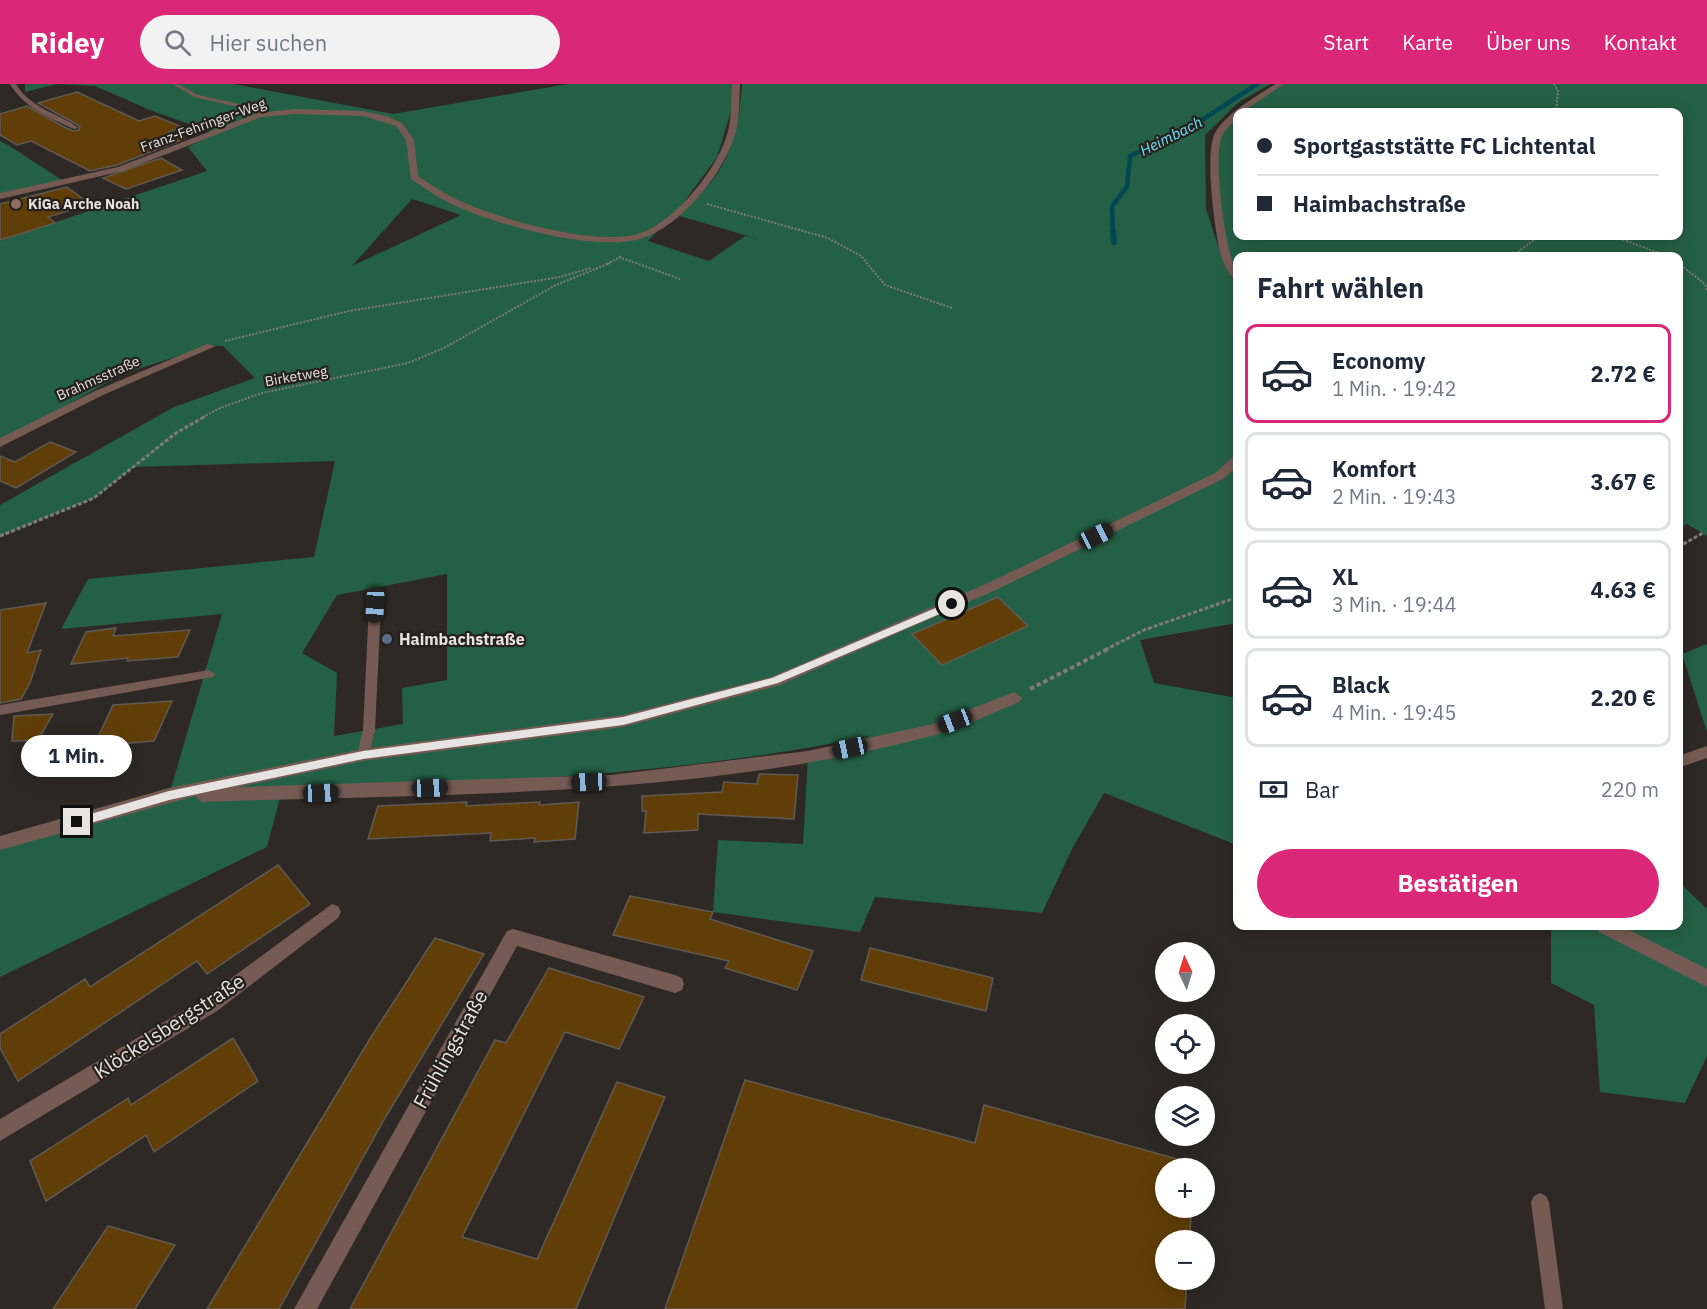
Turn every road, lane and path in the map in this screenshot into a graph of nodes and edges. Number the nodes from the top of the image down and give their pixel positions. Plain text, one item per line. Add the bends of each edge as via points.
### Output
1 (13, 84) edge
2 (176, 84) edge
3 (736, 84) edge
4 (1280, 84) edge
5 (1554, 84) edge
6 (1245, 108) edge
7 (1556, 108) edge
8 (261, 115) junction
9 (1233, 118) edge
10 (76, 128) dead end
11 (0, 196) edge
12 (689, 199) junction
13 (652, 232) junction
14 (594, 237) junction
15 (1534, 240) edge
16 (1624, 240) edge
17 (1519, 252) edge
18 (1656, 252) edge
19 (619, 257) junction
20 (610, 263) junction
21 (1683, 267) edge
22 (1233, 271) edge
23 (680, 279) dead end
24 (1707, 290) edge
25 (952, 308) dead end
26 (210, 346) joint
27 (0, 443) edge
28 (1233, 463) edge
29 (1703, 533) dead end
30 (0, 536) edge
31 (1683, 544) edge
32 (1233, 599) edge
33 (375, 605) dead end
34 (209, 674) dead end
35 (1014, 698) joint
36 (0, 710) edge
37 (1707, 752) edge
38 (363, 755) junction
39 (1683, 760) edge
40 (169, 795) junction
41 (0, 843) edge
42 (332, 912) dead end
43 (1613, 930) edge
44 (1707, 978) edge
45 (675, 984) dead end
46 (0, 1131) edge
47 (1540, 1202) dead end
48 (305, 1309) edge
49 (1554, 1309) edge

1 - 10 lane via 18,94
2 - 8 lane via 188,95 250,107
3 - 12 street via 730,138 714,170
4 - 6 street
5 - 7 path via 1558,91
8 - 11 street, Franz-Fehringer-Weg via 120,169
8 - 14 street, Franz-Fehringer-Weg via 282,111 376,115 400,126 408,135 414,177 443,195 468,208 526,226
9 - 22 street via 1219,133 1215,147 1226,258
12 - 13 street
12 - 25 path via 828,238 861,256 885,285
13 - 14 street, Franz-Fehringer-Weg via 632,237
13 - 19 path via 648,240
14 - 19 path
15 - 17 path
16 - 18 path
19 - 20 path
19 - 23 path
20 - 26 path via 560,277 346,313
20 - 30 path, Birketweg via 556,285 444,348 408,363 262,393 219,408 176,433 94,498
21 - 24 path
26 - 27 street, Brahmsstraße via 99,393
28 - 38 street via 1219,476 993,586 775,681 623,721
29 - 31 path
32 - 35 path via 1144,630
33 - 38 lane via 369,730
34 - 36 lane
35 - 40 street via 935,729 808,757 611,781
37 - 39 street
38 - 40 street
40 - 41 street
42 - 46 street, Klöckelsbergstraße via 210,1005
43 - 44 street
45 - 48 street, Frühlingstraße via 513,937
47 - 49 lane

